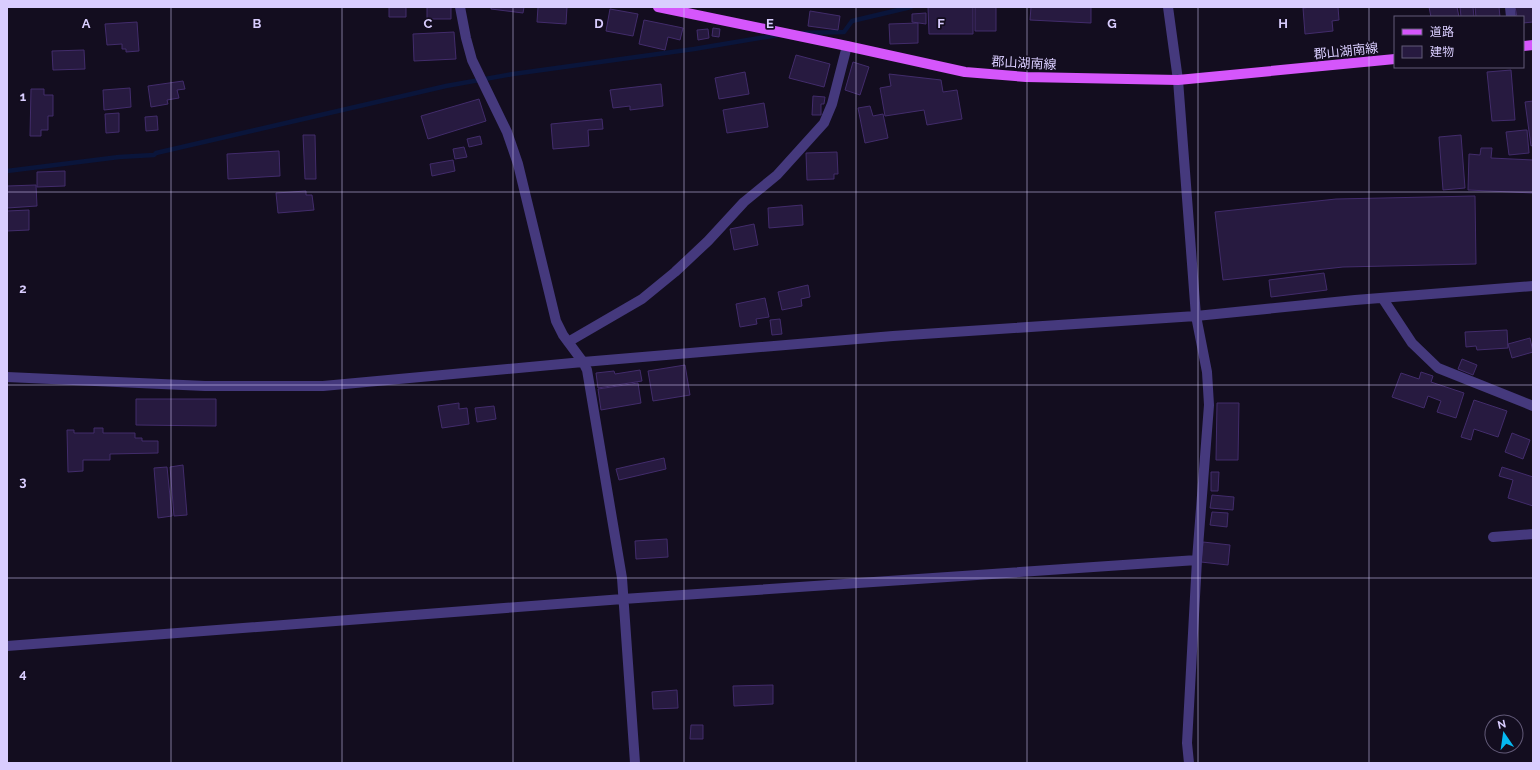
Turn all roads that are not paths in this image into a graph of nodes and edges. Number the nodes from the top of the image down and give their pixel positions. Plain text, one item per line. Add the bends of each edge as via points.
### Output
1 (460, 7) edge
2 (658, 7) edge
3 (1168, 7) edge
4 (847, 46) junction
5 (1394, 59) edge
6 (1178, 80) junction
7 (1533, 286) edge
8 (1383, 299) junction
9 (1196, 316) junction
10 (568, 342) junction
11 (583, 362) junction
12 (7, 377) edge
13 (1533, 406) edge
14 (1533, 534) edge
15 (1494, 537) dead end
16 (1197, 560) junction
17 (623, 599) junction
18 (7, 646) edge
19 (635, 763) edge
20 (1189, 763) edge

1 - 10 street via 472,60 507,132 518,164 552,310
2 - 4 main road, 郡山湖南線
3 - 6 street
4 - 6 main road, 郡山湖南線 via 965,72 1026,77
4 - 10 street via 832,104 824,123 777,175 744,202 708,242 642,299
5 - 6 main road, 郡山湖南線
6 - 9 street
7 - 8 street
8 - 9 street
8 - 13 street via 1412,343 1438,368
9 - 11 street via 893,336
9 - 16 street via 1207,372 1209,405
10 - 11 street
11 - 12 street via 323,386 205,386
11 - 17 street via 587,370 622,578
14 - 15 street
16 - 17 street
16 - 20 street via 1187,744
17 - 18 street
17 - 19 street

